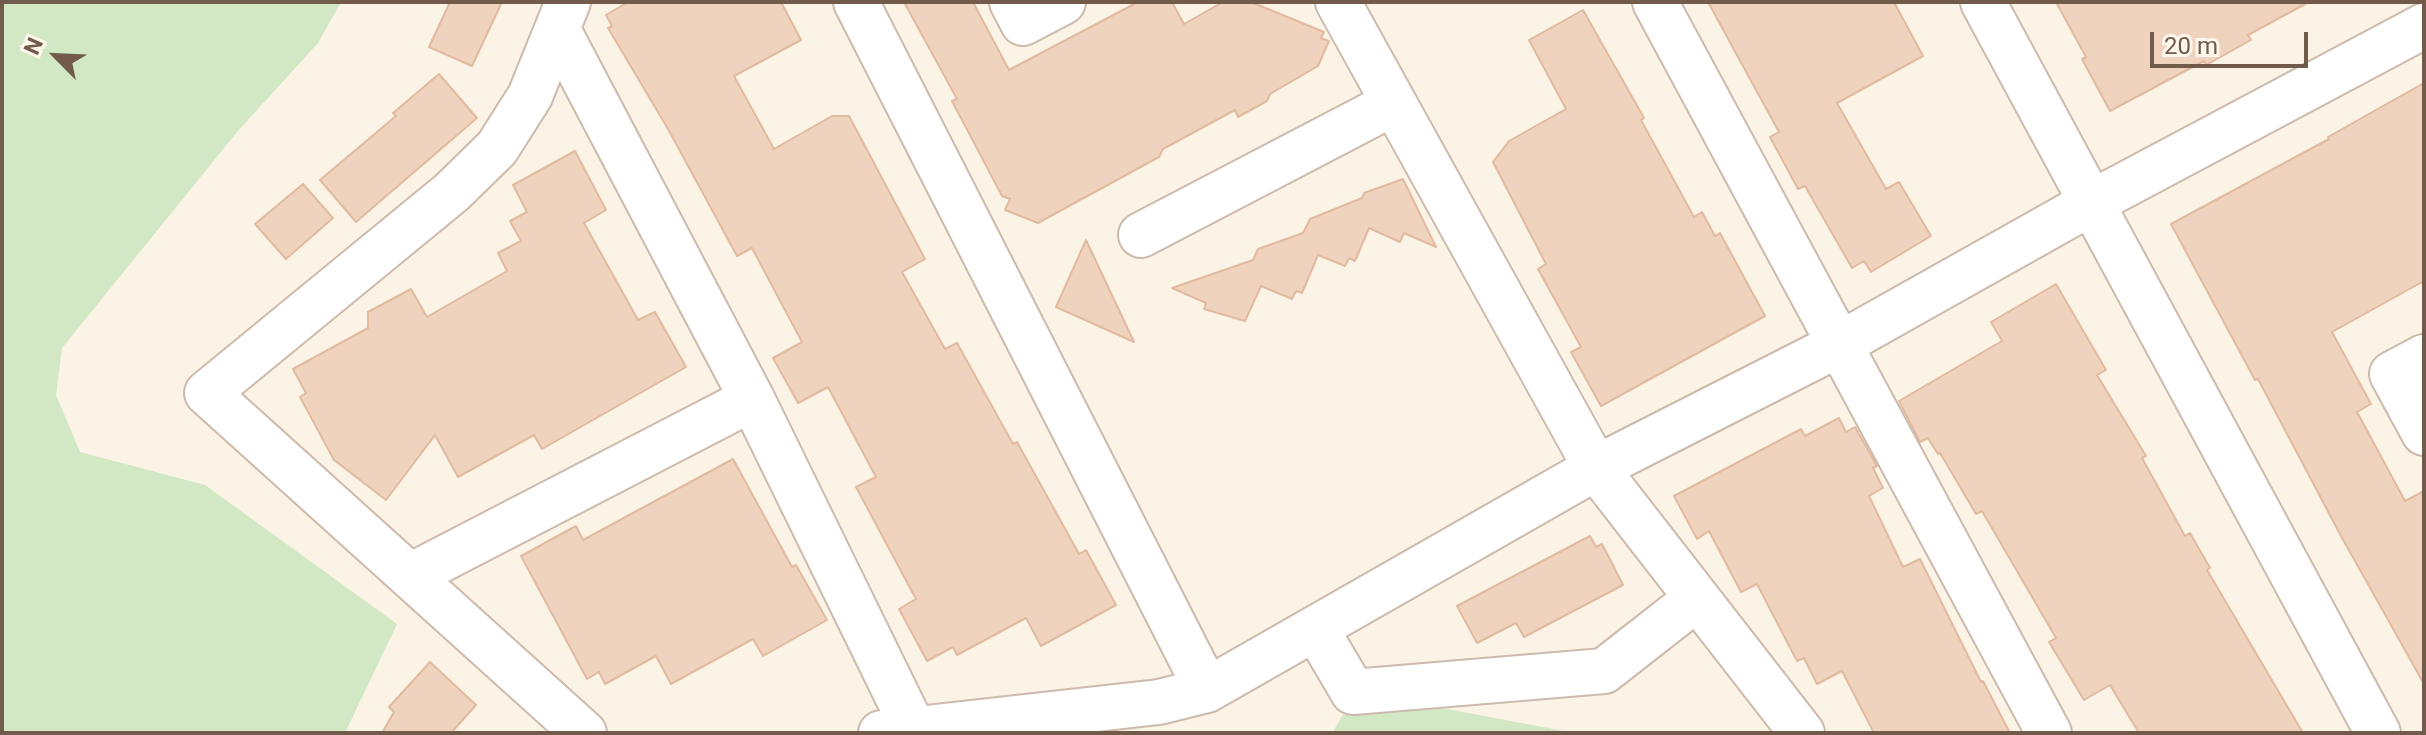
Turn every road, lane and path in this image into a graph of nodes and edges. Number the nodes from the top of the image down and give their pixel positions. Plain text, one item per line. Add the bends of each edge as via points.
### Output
1 (856, 2) edge
2 (1012, 2) edge
3 (1063, 2) edge
4 (1338, 2) edge
5 (1655, 2) edge
6 (1983, 2) edge
7 (563, 16) edge
8 (2424, 26) edge
9 (1392, 104) junction
10 (2091, 203) junction
11 (1141, 235) dead end
12 (1840, 344) junction
13 (2424, 357) edge
14 (752, 399) junction
15 (2424, 433) edge
16 (1596, 468) junction
17 (410, 576) junction
18 (1696, 599) junction
19 (1316, 629) junction
20 (1207, 690) junction
21 (898, 731) edge
22 (584, 733) edge
23 (1802, 733) edge
24 (2049, 733) edge
25 (2378, 733) edge

1 - 20 street
2 - 3 street via 1023,23
4 - 9 street
5 - 12 street
6 - 10 street
7 - 14 street
7 - 17 street via 530,96 497,148 452,192 207,393
8 - 10 street
9 - 11 street
9 - 16 street
10 - 12 street
10 - 25 street
12 - 16 street
12 - 24 street
13 - 15 street via 2392,374
14 - 17 street
14 - 21 street
16 - 18 street
16 - 19 street
17 - 22 street
18 - 19 street via 1604,671 1369,691 1353,692
18 - 23 street
19 - 20 street
20 - 21 street via 1159,702

